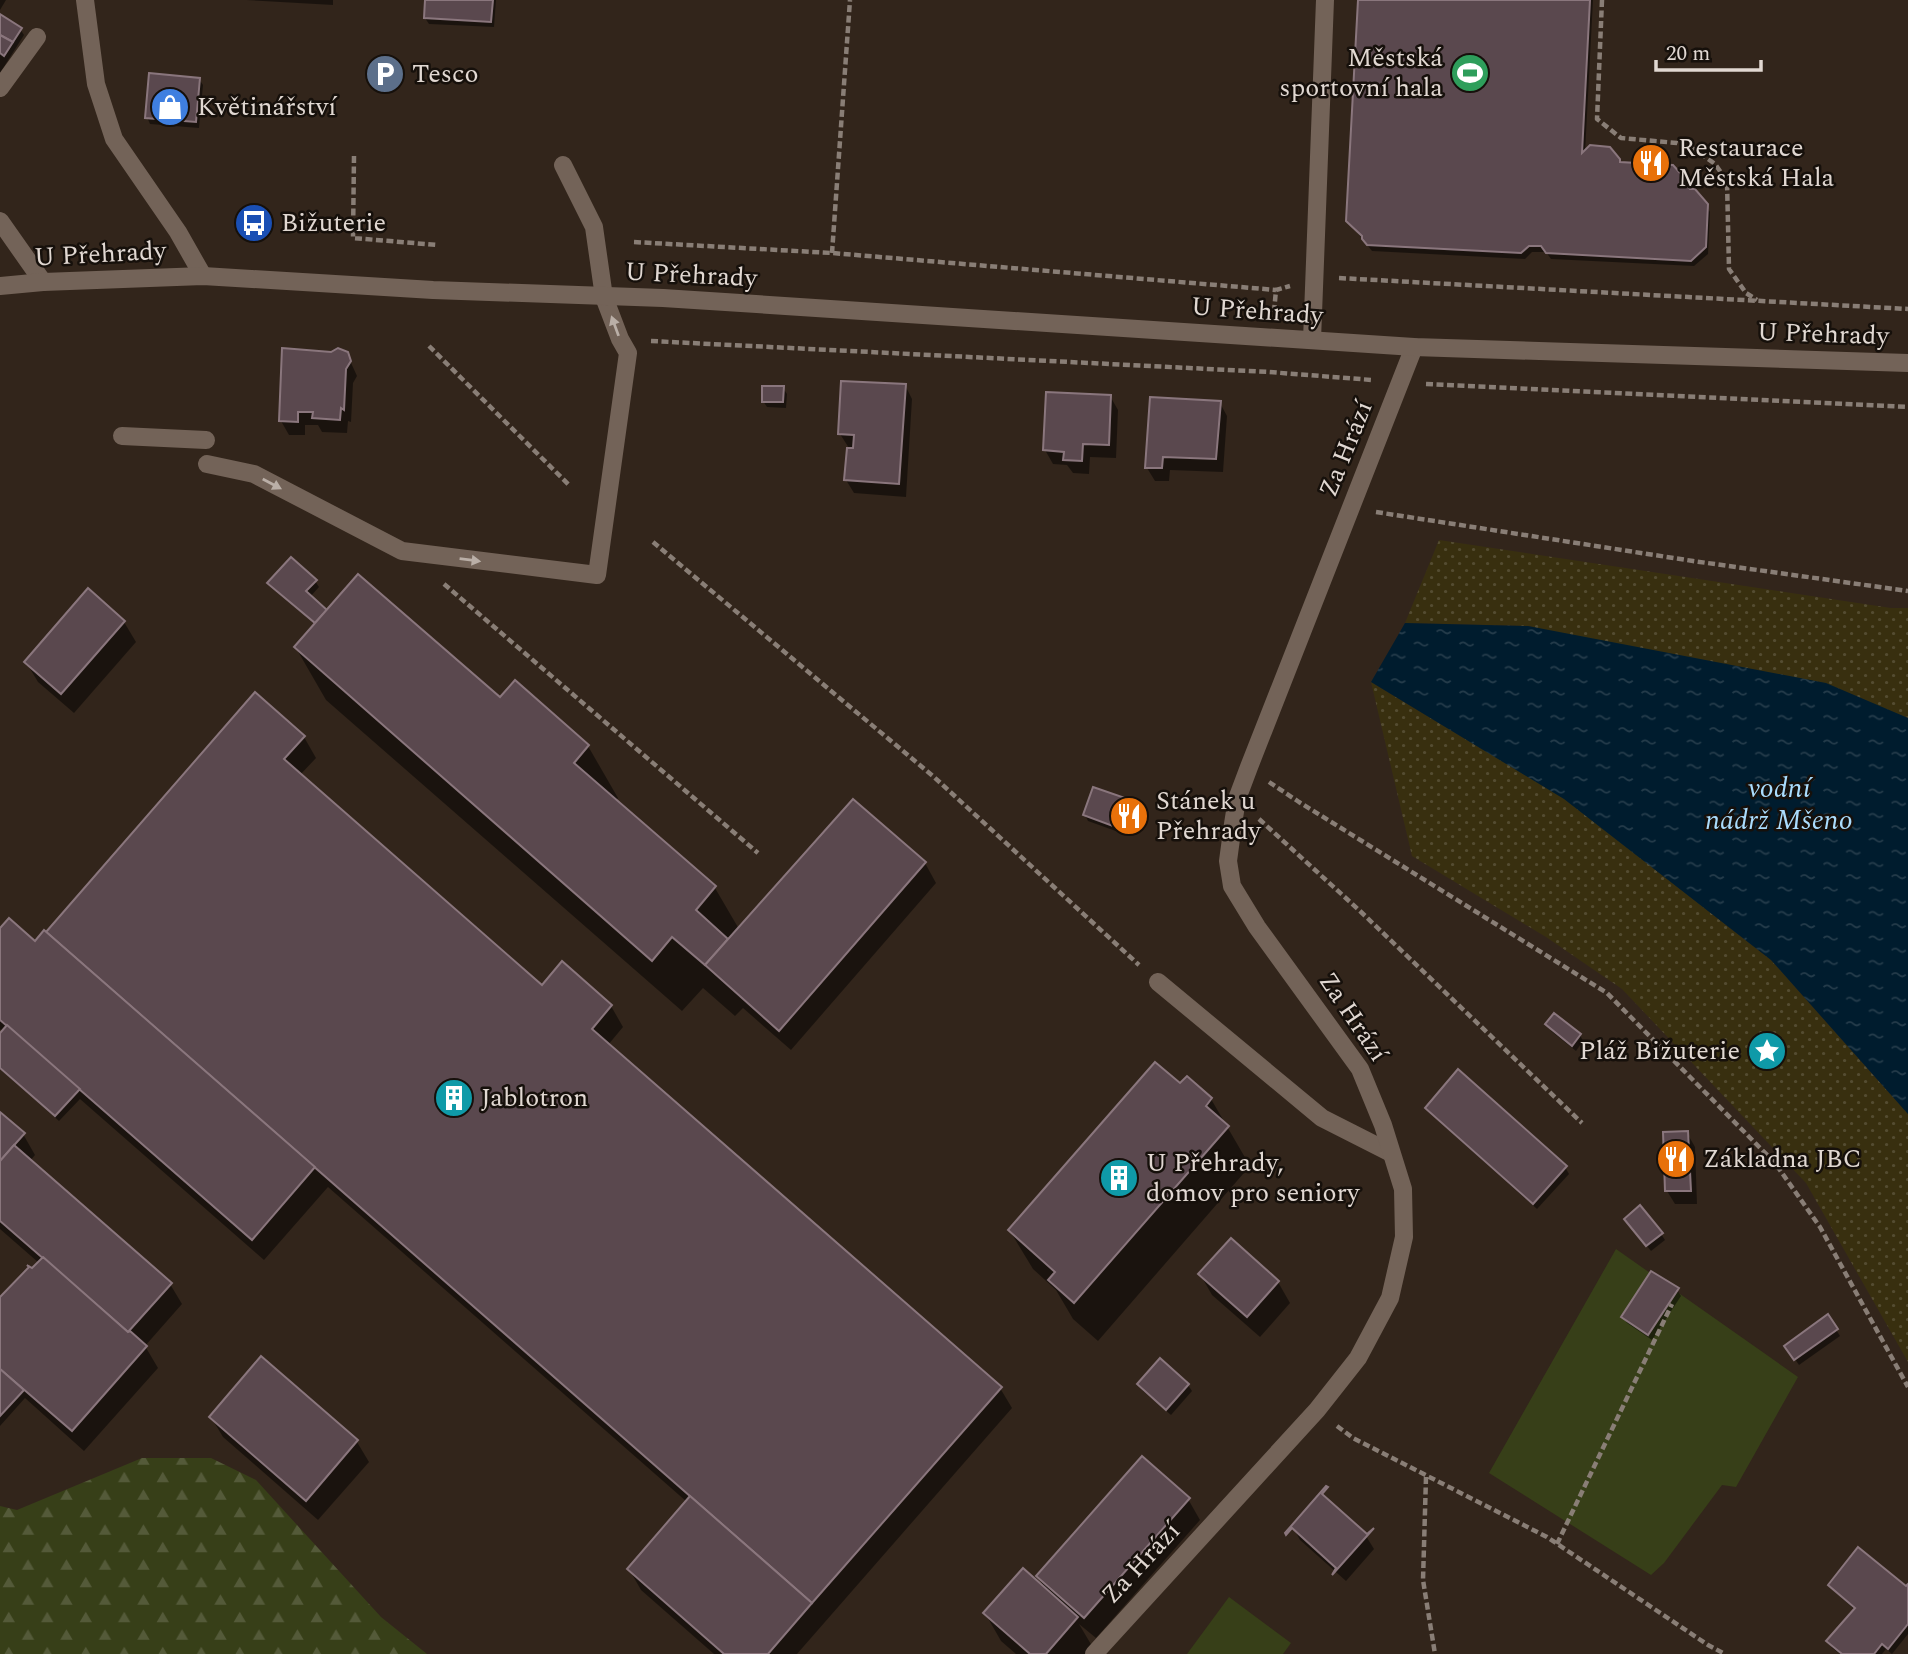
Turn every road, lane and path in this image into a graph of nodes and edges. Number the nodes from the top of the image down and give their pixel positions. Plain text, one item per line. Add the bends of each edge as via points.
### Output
1 (85, 0) edge
2 (850, 0) edge
3 (1325, 0) edge
4 (1602, 0) edge
5 (37, 37) dead end
6 (0, 89) edge
7 (354, 156) dead end
8 (563, 165) dead end
9 (0, 221) edge
10 (634, 242) dead end
11 (438, 245) dead end
12 (832, 253) junction
13 (203, 276) junction
14 (1314, 278) junction
15 (43, 282) junction
16 (0, 286) edge
17 (1276, 290) junction
18 (604, 297) junction
19 (1758, 301) junction
20 (1908, 309) edge
21 (1273, 338) junction
22 (1312, 340) junction
23 (649, 341) dead end
24 (429, 346) dead end
25 (1414, 347) junction
26 (1908, 363) edge
27 (1269, 372) junction
28 (1401, 382) junction
29 (1908, 407) edge
30 (122, 436) dead end
31 (206, 440) dead end
32 (207, 464) dead end
33 (570, 486) dead end
34 (1350, 508) junction
35 (653, 542) dead end
36 (441, 582) dead end
37 (1908, 591) edge
38 (1249, 767) junction
39 (1237, 799) junction
40 (758, 853) dead end
41 (1158, 982) joint
42 (1582, 1123) dead end
43 (1391, 1153) junction
44 (1672, 1304) dead end
45 (1908, 1387) edge
46 (1318, 1410) junction
47 (1426, 1477) junction
48 (1557, 1544) junction
49 (1094, 1654) edge
50 (1436, 1654) edge
51 (1725, 1654) edge

1 - 13 street, U Přehrady via 96,84 114,139
2 - 12 path
3 - 14 street
4 - 19 path via 1597,119 1621,138 1677,143 1715,164 1727,181 1729,269 1746,293
5 - 6 street
7 - 11 path via 353,238
8 - 18 street, U Přehrady via 594,227
9 - 15 street
10 - 12 path
12 - 17 path
13 - 15 street, U Přehrady
13 - 18 street, U Přehrady
14 - 17 path
14 - 19 path
14 - 22 street
15 - 16 street, U Přehrady
17 - 21 path
18 - 21 street, U Přehrady
32 -> 18 street via 254,474 402,551 597,575 628,354
19 - 20 path
21 - 22 street, U Přehrady
21 - 27 path
22 - 25 street, U Přehrady
23 - 27 path
24 - 33 path
25 - 26 street, U Přehrady
25 - 28 street, Za Hrází
27 - 28 path
28 - 29 path
28 - 34 street, Za Hrází
30 - 31 street
34 - 37 path
34 - 38 street, Za Hrází
35 - 41 path via 934,777
36 - 40 path
38 - 39 street, Za Hrází
38 - 45 path via 1606,993 1775,1163 1820,1227
39 - 42 path
39 - 43 street, Za Hrází via 1228,861 1232,886 1360,1069
41 - 43 street via 1322,1118
43 - 46 street, Za Hrází via 1403,1189 1404,1237 1390,1298 1358,1358
44 - 48 path
46 - 47 path via 1353,1438
46 - 49 street, Za Hrází
47 - 48 path
47 - 50 path via 1423,1580
48 - 51 path

